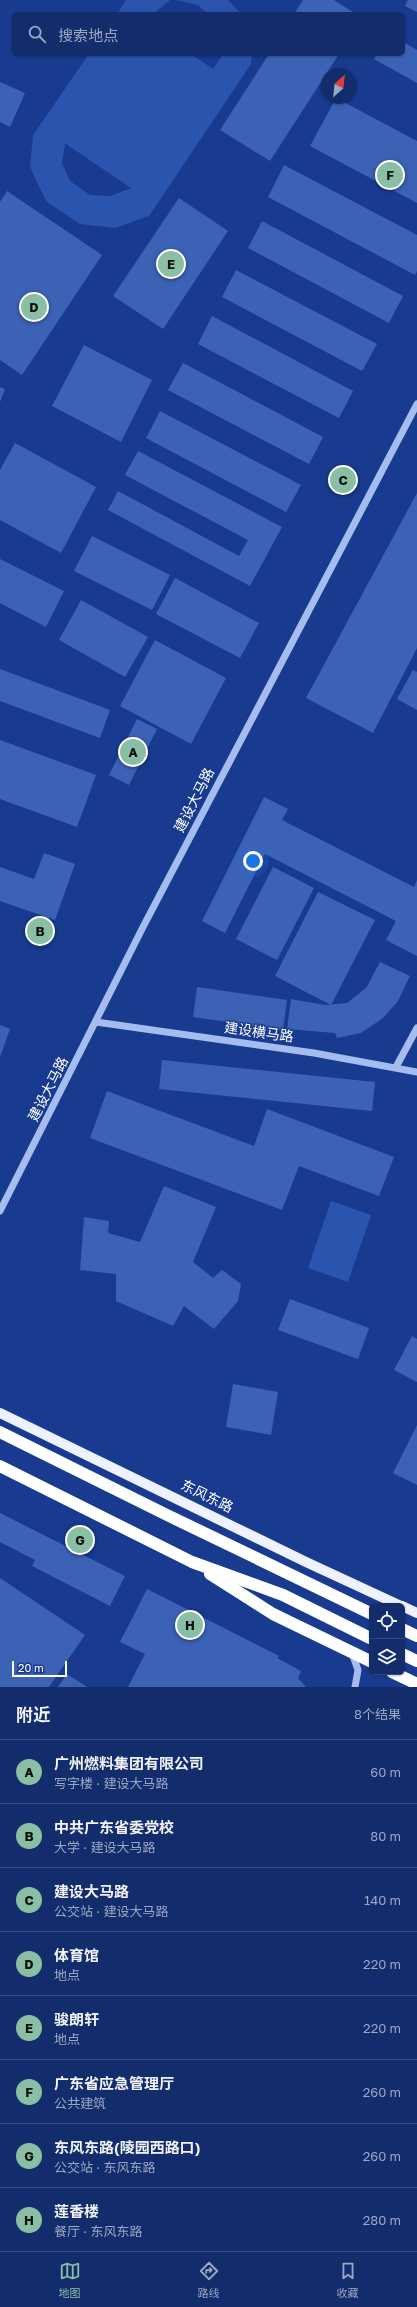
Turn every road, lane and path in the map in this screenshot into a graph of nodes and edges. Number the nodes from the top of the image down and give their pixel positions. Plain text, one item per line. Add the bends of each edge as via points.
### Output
1 (417, 404) edge
2 (96, 1022) junction
3 (417, 1028) edge
4 (396, 1067) junction
5 (417, 1072) edge
6 (0, 1211) edge
7 (0, 1413) edge
8 (0, 1432) edge
9 (0, 1466) edge
10 (192, 1562) junction
11 (395, 1603) edge
12 (405, 1607) edge
13 (369, 1613) edge
14 (417, 1613) edge
15 (405, 1630) edge
16 (417, 1636) edge
17 (369, 1638) edge
18 (352, 1652) junction
19 (405, 1655) edge
20 (369, 1660) edge
21 (417, 1661) edge
22 (398, 1675) edge
23 (417, 1684) edge
24 (355, 1687) edge

1 - 2 street, 建设大马路
2 - 4 street, 建设横马路
2 - 6 street, 建设大马路
3 - 4 street
4 - 5 street, 建设横马路
7 - 11 main road, 东风东路
8 - 13 highway
9 - 10 highway
10 - 17 highway via 282,1595
10 - 18 highway via 273,1614
12 - 14 main road, 东风东路
15 - 16 highway
18 - 20 highway
18 - 24 street via 358,1670
19 - 21 highway
22 - 23 highway

